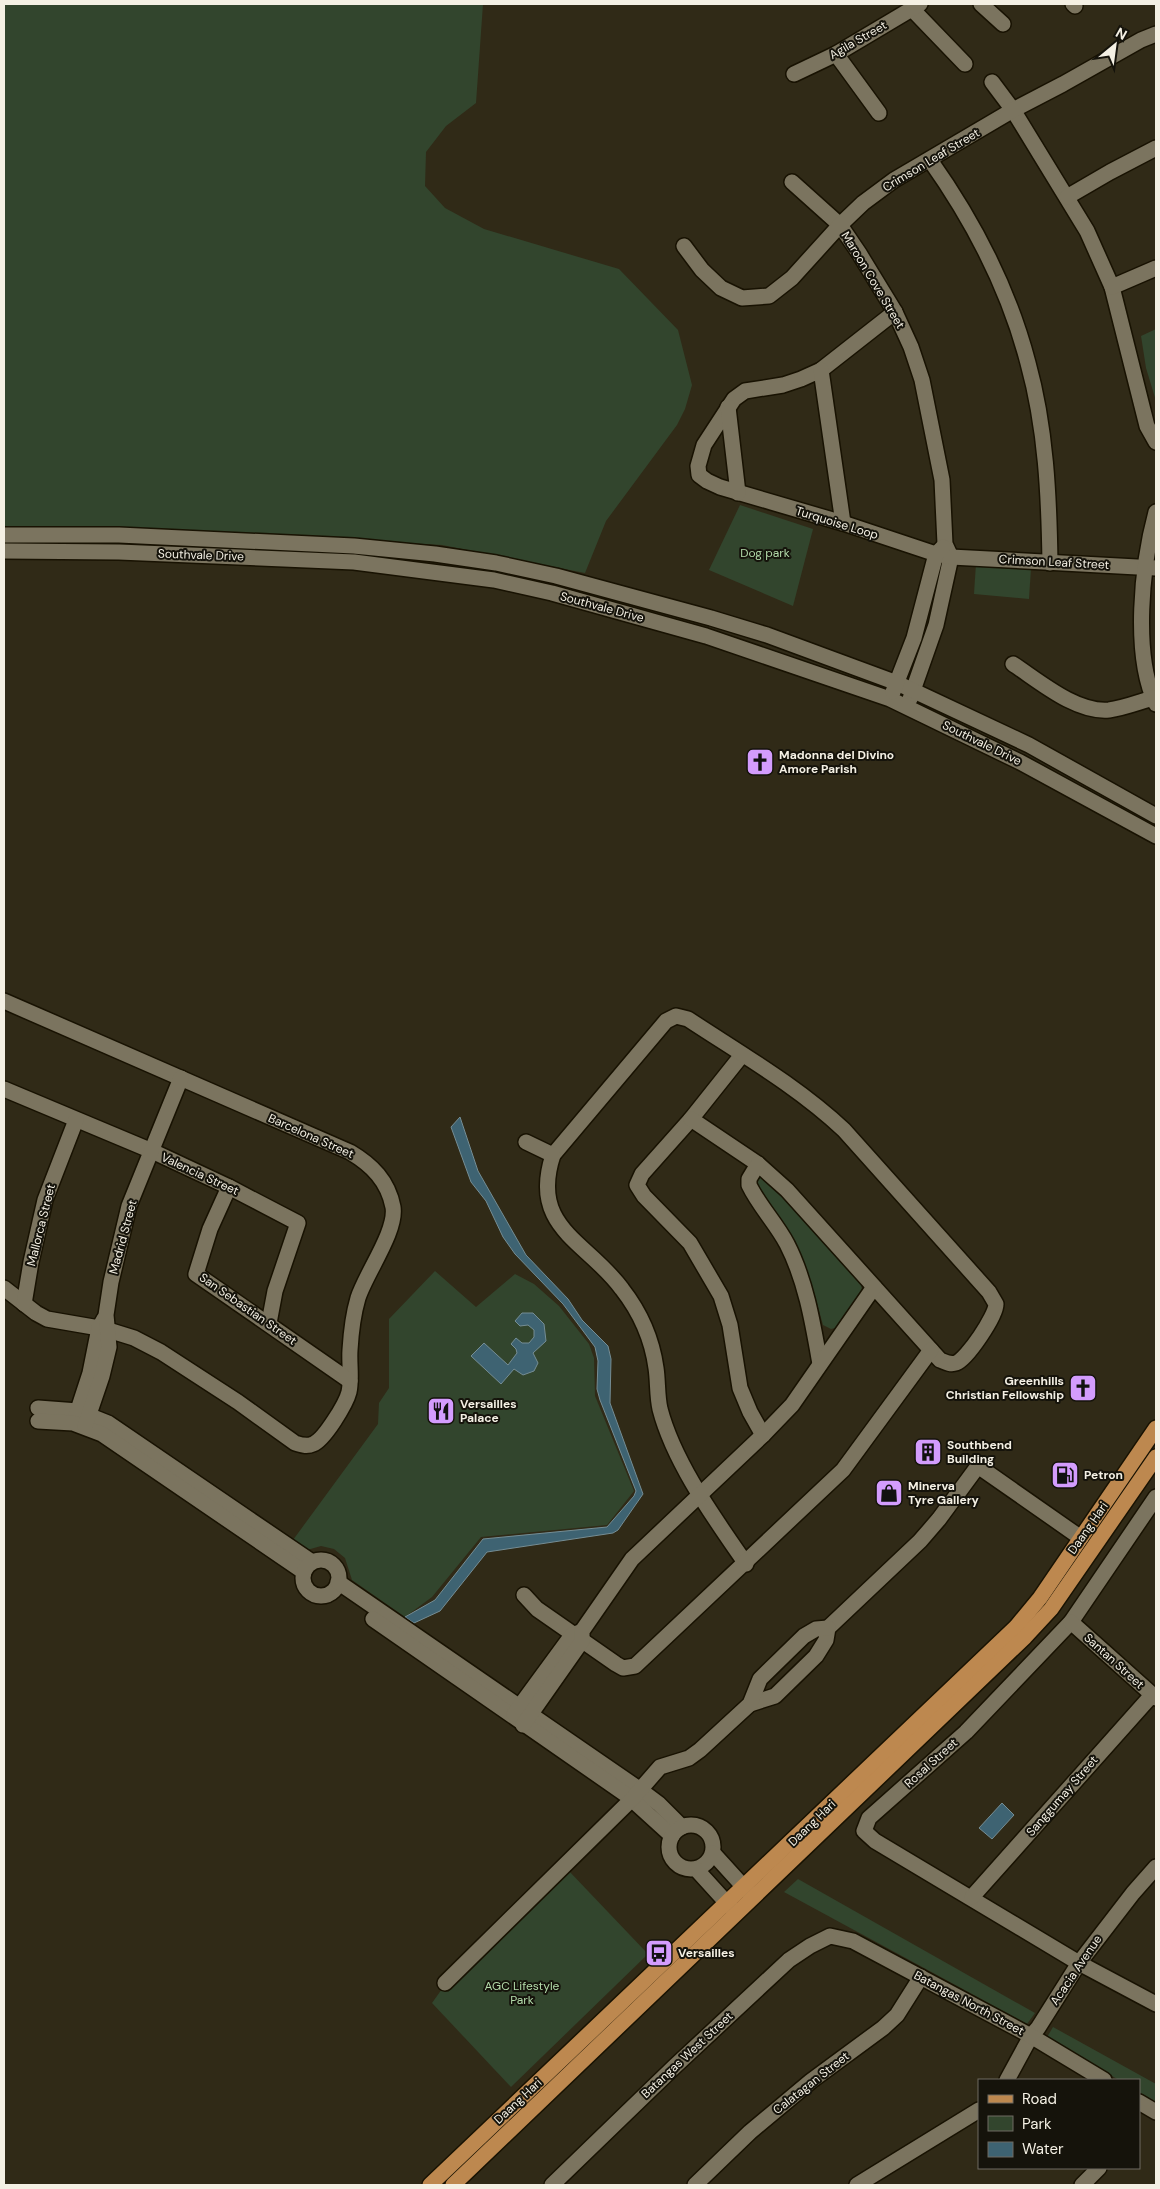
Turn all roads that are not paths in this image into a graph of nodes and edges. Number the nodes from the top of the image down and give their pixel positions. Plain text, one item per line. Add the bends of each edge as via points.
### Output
1 (981, 4) edge
2 (916, 6) edge
3 (1003, 24) dead end
4 (1156, 34) edge
5 (836, 54) junction
6 (965, 64) dead end
7 (794, 74) dead end
8 (992, 82) dead end
9 (1013, 110) junction
10 (879, 114) dead end
11 (1156, 148) edge
12 (930, 160) junction
13 (792, 182) dead end
14 (1067, 197) junction
15 (840, 225) junction
16 (684, 246) dead end
17 (1156, 268) edge
18 (1112, 288) junction
19 (895, 312) junction
20 (821, 370) junction
21 (728, 407) junction
22 (1156, 442) edge
23 (738, 493) junction
24 (1156, 512) edge
25 (842, 523) junction
26 (4, 535) edge
27 (4, 551) edge
28 (944, 551) junction
29 (1050, 562) junction
30 (1151, 568) edge
31 (1013, 664) dead end
32 (897, 683) junction
33 (914, 689) junction
34 (890, 699) junction
35 (1155, 701) edge
36 (906, 707) junction
37 (1156, 816) edge
38 (1156, 836) edge
39 (4, 1001) edge
40 (742, 1055) junction
41 (181, 1078) junction
42 (4, 1089) edge
43 (691, 1118) junction
44 (76, 1120) junction
45 (526, 1142) dead end
46 (152, 1151) junction
47 (553, 1155) junction
48 (758, 1164) junction
49 (229, 1187) junction
50 (874, 1287) junction
51 (4, 1288) edge
52 (24, 1304) junction
53 (269, 1323) junction
54 (104, 1324) junction
55 (931, 1350) junction
56 (820, 1364) junction
57 (350, 1381) junction
58 (38, 1415) dead end
59 (81, 1418) junction
60 (1156, 1428) edge
61 (764, 1435) junction
62 (1156, 1458) edge
63 (699, 1495) junction
64 (1156, 1497) edge
65 (1081, 1538) junction
66 (746, 1564) junction
67 (308, 1567) junction
68 (336, 1587) junction
69 (524, 1595) dead end
70 (1071, 1622) junction
71 (828, 1628) junction
72 (578, 1636) junction
73 (782, 1658) junction
74 (798, 1674) junction
75 (1154, 1696) edge
76 (750, 1704) junction
77 (521, 1716) junction
78 (636, 1794) junction
79 (677, 1831) junction
80 (713, 1854) junction
81 (1156, 1867) edge
82 (696, 1869) junction
83 (749, 1893) junction
84 (972, 1898) junction
85 (732, 1909) junction
86 (830, 1936) joint
87 (1079, 1963) junction
88 (921, 1977) junction
89 (445, 1983) dead end
90 (1156, 2004) edge
91 (1031, 2036) junction
92 (1008, 2079) edge
93 (1102, 2079) edge
94 (1140, 2104) edge
95 (978, 2111) edge
96 (1156, 2112) edge
97 (1098, 2169) edge
98 (430, 2185) edge
99 (453, 2185) edge
100 (554, 2185) edge
101 (695, 2185) edge
102 (857, 2185) edge
103 (1082, 2185) edge

1 - 3 street
2 - 5 street, Agila Street
2 - 6 street
4 - 9 street, Crimson Leaf Street
5 - 7 street, Agila Street
5 - 10 street
8 - 9 street
9 - 12 street, Crimson Leaf Street
9 - 14 street
11 - 14 street
12 - 15 street, Crimson Leaf Street via 862,203
12 - 29 street via 980,238 1008,302 1029,364 1044,446
13 - 15 street, Maroon Cove Street
14 - 18 street
15 - 16 street, Crimson Leaf Street via 792,278 769,296 742,298 721,288
15 - 19 street, Maroon Cove Street
17 - 18 street
18 - 22 street via 1147,426
19 - 20 street, Turquoise Loop
19 - 28 street, Maroon Cove Street via 911,347 931,419 942,480
20 - 21 street, Turquoise Loop via 783,385 745,391
20 - 25 street
21 - 23 street
21 - 23 street, Turquoise Loop via 704,445 699,475 706,481
23 - 25 street, Turquoise Loop
24 - 30 street
25 - 28 street, Turquoise Loop
26 - 32 street, Southvale Drive via 119,535 354,546 496,563 608,588 711,618
27 - 34 street, Southvale Drive via 119,552 354,562 494,580 706,636
28 - 29 street, Crimson Leaf Street
28 - 32 street, Maroon Cove Street
28 - 33 street, Maroon Cove Street via 936,625
29 - 30 street, Crimson Leaf Street
30 - 35 street via 1141,642
31 - 35 street via 1074,703 1090,708 1108,710
32 - 33 street, Southvale Drive
32 - 34 street, Maroon Cove Street
33 - 36 street, Maroon Cove Street
33 - 37 street, Southvale Drive via 1029,746
34 - 36 street, Southvale Drive
36 - 38 street, Southvale Drive via 1020,762
39 - 41 street, Barcelona Street
40 - 43 street
40 - 47 street via 688,1019 670,1018
40 - 55 street via 802,1095 844,1130 994,1298 996,1311 965,1356 947,1363
41 - 46 street, Madrid Street
41 - 57 street, Barcelona Street via 350,1152 380,1174 393,1208 391,1223 358,1300 352,1324
42 - 44 street, Valencia Street
43 - 48 street
43 - 61 street via 642,1174 637,1185 690,1243 721,1296 730,1325 740,1388
44 - 46 street, Valencia Street
44 - 52 street, Mallorca Street via 45,1200
45 - 47 street
46 - 49 street, Valencia Street
46 - 54 street, Madrid Street via 130,1206 112,1274
47 - 63 street via 547,1173 552,1214 621,1287 637,1311 652,1344 660,1409
48 - 50 street via 788,1190
48 - 56 street via 749,1185 777,1226 794,1260 814,1328
49 - 53 street, San Sebastian Street via 210,1229 196,1274
49 - 53 street, Valencia Street via 298,1223 275,1291
50 - 55 street
50 - 56 street
51 - 52 street, Barcelona Street
52 - 54 street, Barcelona Street via 47,1319
53 - 57 street, San Sebastian Street
54 - 57 street, Barcelona Street via 161,1352 304,1446 319,1440 344,1406
54 - 59 street, Madrid Street via 108,1347
55 - 66 street via 843,1470
56 - 61 street via 792,1405
58 - 59 street
59 - 67 street
60 - 65 main road, Daang Hari
61 - 63 street
62 - 83 main road, Daang Hari via 1051,1609 1025,1637
63 - 66 street
63 - 72 street via 632,1559
64 - 70 street, Rosal Street
65 - 71 street via 978,1466 920,1541
65 - 83 main road, Daang Hari via 1016,1627
66 - 72 street via 636,1666 623,1668
67 - 68 street via 319,1560 332,1564 336,1569
67 - 68 street via 303,1579 311,1592 326,1595
68 - 77 street
69 - 72 street via 537,1609
70 - 75 street, Santan Street
70 - 84 street, Rosal Street via 966,1732 869,1818 864,1831 875,1841
71 - 73 street via 816,1629 804,1636
71 - 74 street via 826,1640 816,1656
72 - 77 street
73 - 74 street via 798,1657 801,1661
73 - 76 street via 760,1679
74 - 76 street via 775,1696
75 - 84 street, Sanggumay Street
76 - 78 street via 689,1758 660,1768
77 - 78 street
78 - 79 street via 659,1804
78 - 89 street
79 - 80 street via 696,1825 712,1839
79 - 82 street via 670,1843 672,1857 682,1867
80 - 82 street
80 - 83 street
81 - 87 street, Acacia Avenue
82 - 85 street
83 - 85 main road, Daang Hari
84 - 87 street, Rosal Street
85 - 98 main road, Daang Hari
85 - 99 main road, Daang Hari
86 - 88 street, Batangas North Street via 853,1941
86 - 100 street, Batangas West Street via 789,1960 674,2066
87 - 90 street, Rosal Street
87 - 91 street, Acacia Avenue
88 - 91 street, Batangas North Street
88 - 101 street, Calatagan Street via 897,2015 883,2028 750,2132
91 - 92 street, Acacia Avenue
91 - 93 street, Batangas North Street
94 - 96 street
95 - 102 street
97 - 103 street

